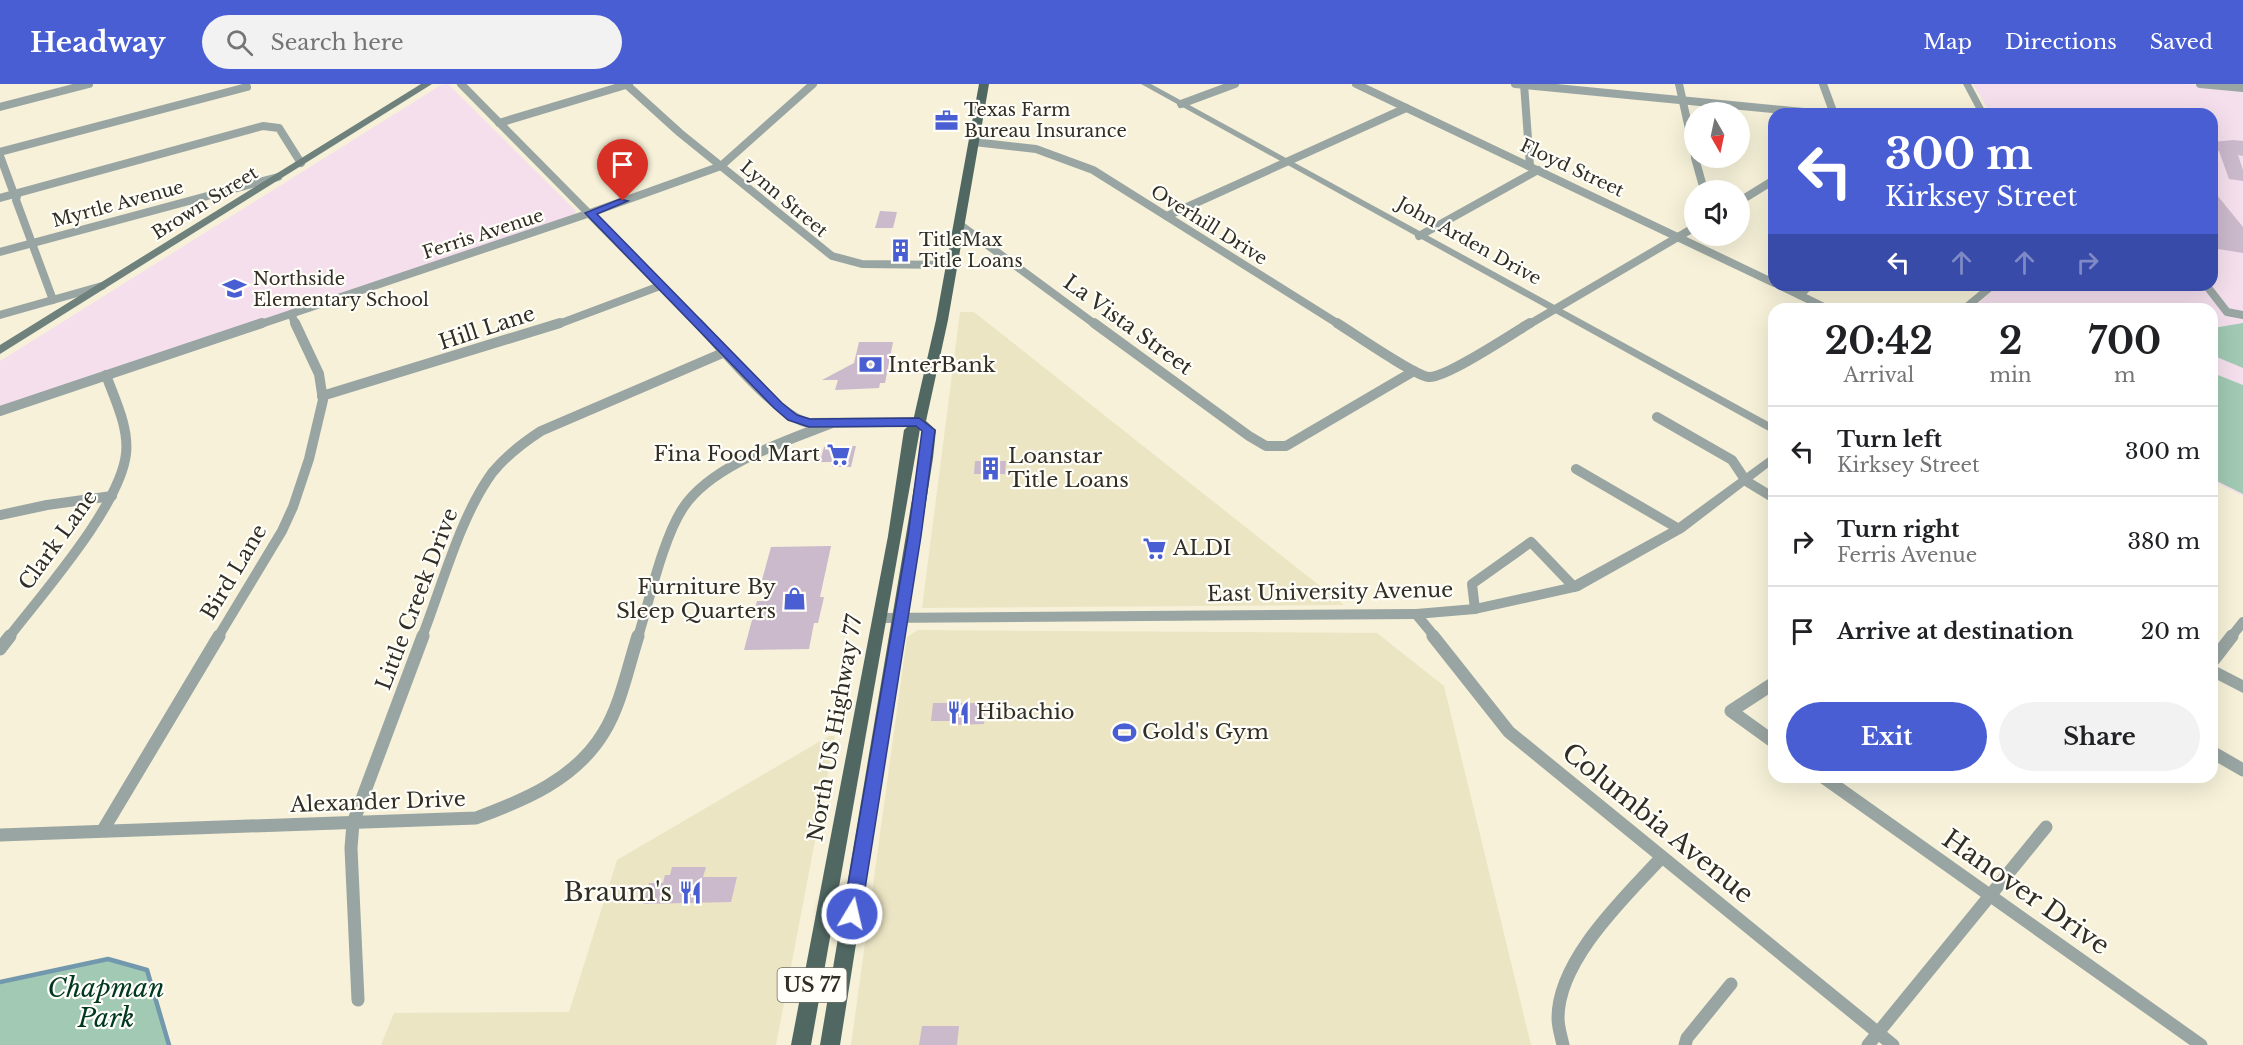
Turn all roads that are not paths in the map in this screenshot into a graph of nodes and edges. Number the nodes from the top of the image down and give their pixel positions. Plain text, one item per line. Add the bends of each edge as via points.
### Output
1 (89, 84) edge
2 (427, 84) edge
3 (461, 84) edge
4 (628, 84) edge
5 (813, 84) edge
6 (984, 84) edge
7 (1144, 84) edge
8 (1234, 84) edge
9 (1356, 84) edge
10 (1515, 84) edge
11 (1524, 84) edge
12 (1678, 84) edge
13 (1823, 84) edge
14 (1967, 84) edge
15 (2200, 84) edge
16 (247, 87) dead end
17 (2243, 88) edge
18 (1681, 100) junction
19 (1181, 104) junction
20 (0, 107) edge
21 (1406, 108) junction
22 (1768, 108) edge
23 (1832, 108) edge
24 (1980, 108) edge
25 (1684, 112) edge
26 (500, 123) junction
27 (974, 142) junction
28 (0, 154) edge
29 (1286, 162) junction
30 (301, 163) junction
31 (721, 166) junction
32 (1534, 168) junction
33 (278, 177) junction
34 (1768, 184) edge
35 (14, 194) junction
36 (1750, 195) edge
37 (0, 198) edge
38 (590, 213) junction
39 (1167, 216) junction
40 (959, 224) junction
41 (1684, 232) edge
42 (1419, 236) junction
43 (1677, 236) junction
44 (32, 243) junction
45 (0, 252) edge
46 (951, 265) junction
47 (1768, 280) edge
48 (106, 285) junction
49 (660, 286) junction
50 (1792, 291) edge
51 (1804, 291) edge
52 (1986, 291) edge
53 (2211, 291) edge
54 (1800, 295) junction
55 (53, 300) junction
56 (1816, 303) edge
57 (1972, 303) edge
58 (1552, 309) junction
59 (291, 314) junction
60 (0, 315) edge
61 (2243, 315) edge
62 (0, 350) edge
63 (725, 352) junction
64 (1414, 371) junction
65 (106, 375) junction
66 (322, 396) junction
67 (0, 411) edge
68 (1657, 417) dead end
69 (919, 422) junction
70 (832, 423) junction
71 (1768, 427) edge
72 (1768, 462) edge
73 (1576, 469) dead end
74 (1746, 481) junction
75 (1768, 494) edge
76 (112, 496) junction
77 (0, 515) edge
78 (1679, 529) junction
79 (1574, 587) junction
80 (1475, 609) junction
81 (1416, 614) junction
82 (890, 618) junction
83 (2243, 622) edge
84 (0, 649) edge
85 (2218, 654) edge
86 (2218, 673) edge
87 (1768, 687) edge
88 (2243, 687) edge
89 (1768, 738) edge
90 (2218, 755) edge
91 (2243, 770) edge
92 (1831, 783) edge
93 (353, 824) junction
94 (2046, 827) dead end
95 (104, 831) junction
96 (0, 835) edge
97 (1661, 858) junction
98 (1989, 895) junction
99 (1731, 984) dead end
100 (358, 1000) dead end
101 (1878, 1033) junction
102 (801, 1045) edge
103 (830, 1045) edge
104 (1563, 1045) edge
105 (1685, 1045) edge
106 (1868, 1045) edge
107 (1893, 1045) edge
108 (2201, 1045) edge

1 - 20 street
2 - 30 main road, Brown Street
3 - 26 street
4 - 26 street
4 - 31 street, Lynn Street
5 - 31 street, Ferris Avenue
6 - 27 main road, North US Highway 77 / US 77
7 - 19 street, John Arden Drive
8 - 19 street
9 - 21 street, Floyd Street
10 - 11 street
11 - 18 street
11 - 32 street
12 - 18 street
13 - 23 street
14 - 24 street
15 - 17 street
16 - 28 street
18 - 22 street
18 - 25 street
19 - 29 street, John Arden Drive
21 - 29 street
21 - 32 street, Floyd Street
26 - 38 street
27 - 39 street, Overhill Drive via 1036,149 1082,164
27 - 40 main road, North US Highway 77 / US 77
28 - 35 street
29 - 39 street
29 - 42 street, John Arden Drive
30 - 33 main road, Brown Street
30 - 35 street via 282,131 263,126
31 - 38 street, Ferris Avenue
31 - 46 street, Lynn Street via 832,256 862,264
32 - 42 street
32 - 43 street, Floyd Street
33 - 44 street, Myrtle Avenue
33 - 48 main road, Brown Street
34 - 36 street
35 - 37 street
35 - 44 street
38 - 49 street
38 - 59 street, Ferris Avenue
39 - 64 street, Overhill Drive
40 - 46 main road, North US Highway 77 / US 77
40 - 64 street, La Vista Street via 1259,444 1278,449 1286,446
41 - 43 street
42 - 58 street, John Arden Drive
43 - 47 street, Floyd Street
43 - 58 street
44 - 45 street, Myrtle Avenue
44 - 55 street
46 - 69 main road, North US Highway 77 / US 77
48 - 55 street
48 - 62 main road, Brown Street
49 - 63 street
49 - 66 street, Hill Lane via 530,334
50 - 54 street
51 - 54 street
52 - 57 street
53 - 61 street via 2227,312
54 - 56 street
55 - 60 street
58 - 64 street via 1448,371 1429,377
58 - 71 street, John Arden Drive
59 - 65 street, Ferris Avenue
59 - 66 street, Bird Lane via 319,374
63 - 70 street via 792,417 809,423
63 - 93 street, Little Creek Drive via 561,421 525,442 493,472 469,513
65 - 67 street, Ferris Avenue
65 - 76 street, Clark Lane via 124,424 126,453 123,472
66 - 95 street, Bird Lane via 309,459 282,531
68 - 74 street via 1732,460
69 - 70 street
69 - 82 main road, North US Highway 77 / US 77 via 910,430
69 - 82 main road, North US Highway 77 / US 77 via 929,430 914,536
70 - 93 street, Alexander Drive via 773,446 708,480 682,509 619,696 605,731 584,760 523,801 476,818
72 - 74 street, East University Avenue
73 - 78 street
74 - 75 street
74 - 78 street, East University Avenue
76 - 77 street
76 - 84 street, Clark Lane via 81,544
78 - 79 street, East University Avenue
79 - 80 street, East University Avenue
79 - 80 street via 1531,542 1472,584
80 - 81 street, East University Avenue
81 - 82 street, East University Avenue
81 - 97 street, Columbia Avenue via 1509,732
82 - 102 main road, North US Highway 77 / US 77
82 - 103 main road, North US Highway 77 / US 77
83 - 85 street
86 - 88 street
87 - 89 street via 1731,711
90 - 91 street
92 - 98 street, Hanover Drive
93 - 95 street, Alexander Drive
93 - 100 street, Little Creek Drive
94 - 98 street
95 - 96 street, Alexander Drive
97 - 101 street, Columbia Avenue
97 - 104 street via 1596,930 1568,979 1558,1016
98 - 101 street
98 - 108 street, Hanover Drive
99 - 105 street
101 - 106 street
101 - 107 street, Columbia Avenue

